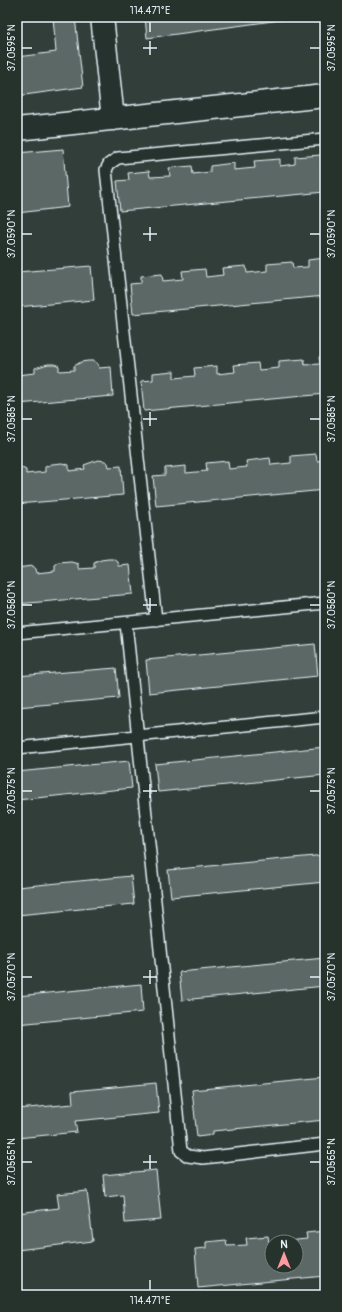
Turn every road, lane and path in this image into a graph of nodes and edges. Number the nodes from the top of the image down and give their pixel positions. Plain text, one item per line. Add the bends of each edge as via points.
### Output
1 (102, 17) edge
2 (325, 96) edge
3 (113, 119) junction
4 (17, 129) edge
5 (325, 138) edge
6 (325, 603) edge
7 (156, 620) junction
8 (126, 622) junction
9 (17, 633) edge
10 (325, 717) edge
11 (138, 736) junction
12 (17, 748) edge
13 (325, 1144) edge

1 - 3 street
2 - 3 street
3 - 4 street
5 - 7 lane via 118,158 109,164 106,170
6 - 7 lane
7 - 8 lane
8 - 9 lane
8 - 11 lane
10 - 11 lane
11 - 12 lane
11 - 13 lane via 181,1151 188,1156 203,1158

